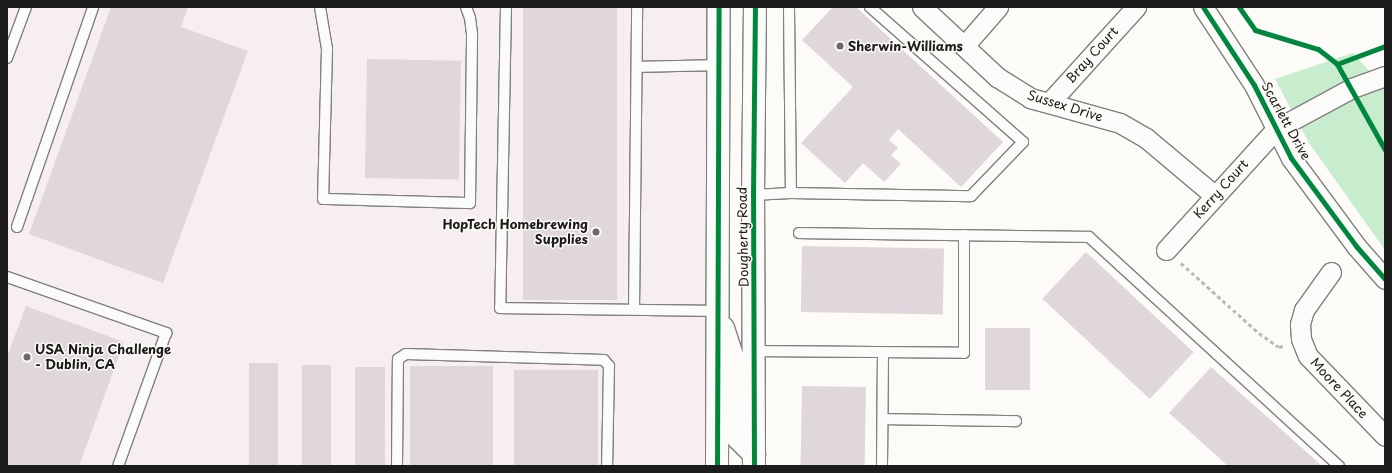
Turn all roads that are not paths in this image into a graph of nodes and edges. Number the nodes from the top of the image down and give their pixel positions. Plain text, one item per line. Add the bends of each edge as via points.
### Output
1 (26, 7) edge
2 (93, 7) edge
3 (320, 7) edge
4 (466, 7) edge
5 (506, 7) edge
6 (637, 7) edge
7 (719, 7) edge
8 (755, 7) edge
9 (789, 7) edge
10 (870, 7) edge
11 (922, 7) edge
12 (998, 7) edge
13 (1136, 7) edge
14 (1203, 7) edge
15 (964, 46) junction
16 (7, 58) edge
17 (718, 65) junction
18 (637, 67) junction
19 (1385, 76) edge
20 (1049, 103) junction
21 (1276, 129) junction
22 (791, 193) junction
23 (753, 195) junction
24 (1215, 196) junction
25 (17, 227) dead end
26 (799, 233) dead end
27 (964, 235) junction
28 (1166, 250) road end
29 (1331, 272) dead end
30 (7, 278) edge
31 (1385, 279) edge
32 (634, 309) junction
33 (717, 311) junction
34 (755, 351) junction
35 (882, 353) junction
36 (882, 419) junction
37 (1016, 421) dead end
38 (1385, 436) edge
39 (754, 460) edge
40 (118, 466) edge
41 (397, 466) edge
42 (607, 466) edge
43 (717, 466) edge
44 (882, 466) edge
45 (1339, 466) edge

1 - 16 lane
2 - 25 lane
3 - 4 lane via 327,48 323,199 470,203 472,34
5 - 32 lane via 500,308
6 - 18 lane
7 - 17 main road, Dougherty Road
8 - 23 main road, Dougherty Road
9 - 22 lane
10 - 22 lane via 1023,142 972,196
11 - 15 street, Sussex Drive
12 - 15 street
13 - 20 street, Bray Court
14 - 21 street, Scarlett Drive via 1254,85
15 - 20 street, Sussex Drive via 997,77 1030,98
17 - 18 lane
17 - 33 main road, Dougherty Road
18 - 32 lane
19 - 21 street, Kerry Court via 1352,88
20 - 24 street, Sussex Drive via 1120,123 1146,138
21 - 24 street, Kerry Court
21 - 31 street, Scarlett Drive via 1291,158 1356,246
22 - 23 lane
23 - 34 main road, Dougherty Road
24 - 28 street, Kerry Court
26 - 27 lane
27 - 35 lane via 964,353
27 - 45 lane via 1089,237
29 - 38 street, Moore Place via 1304,310 1300,324 1302,342 1308,356 1322,372
30 - 40 lane via 166,333
32 - 33 lane
33 - 39 main road via 734,358 733,433
33 - 43 main road, Dougherty Road
34 - 35 lane
34 - 39 main road, Dougherty Road
35 - 36 lane
36 - 37 lane
36 - 44 lane
41 - 42 lane via 398,359 406,354 604,360 609,366

